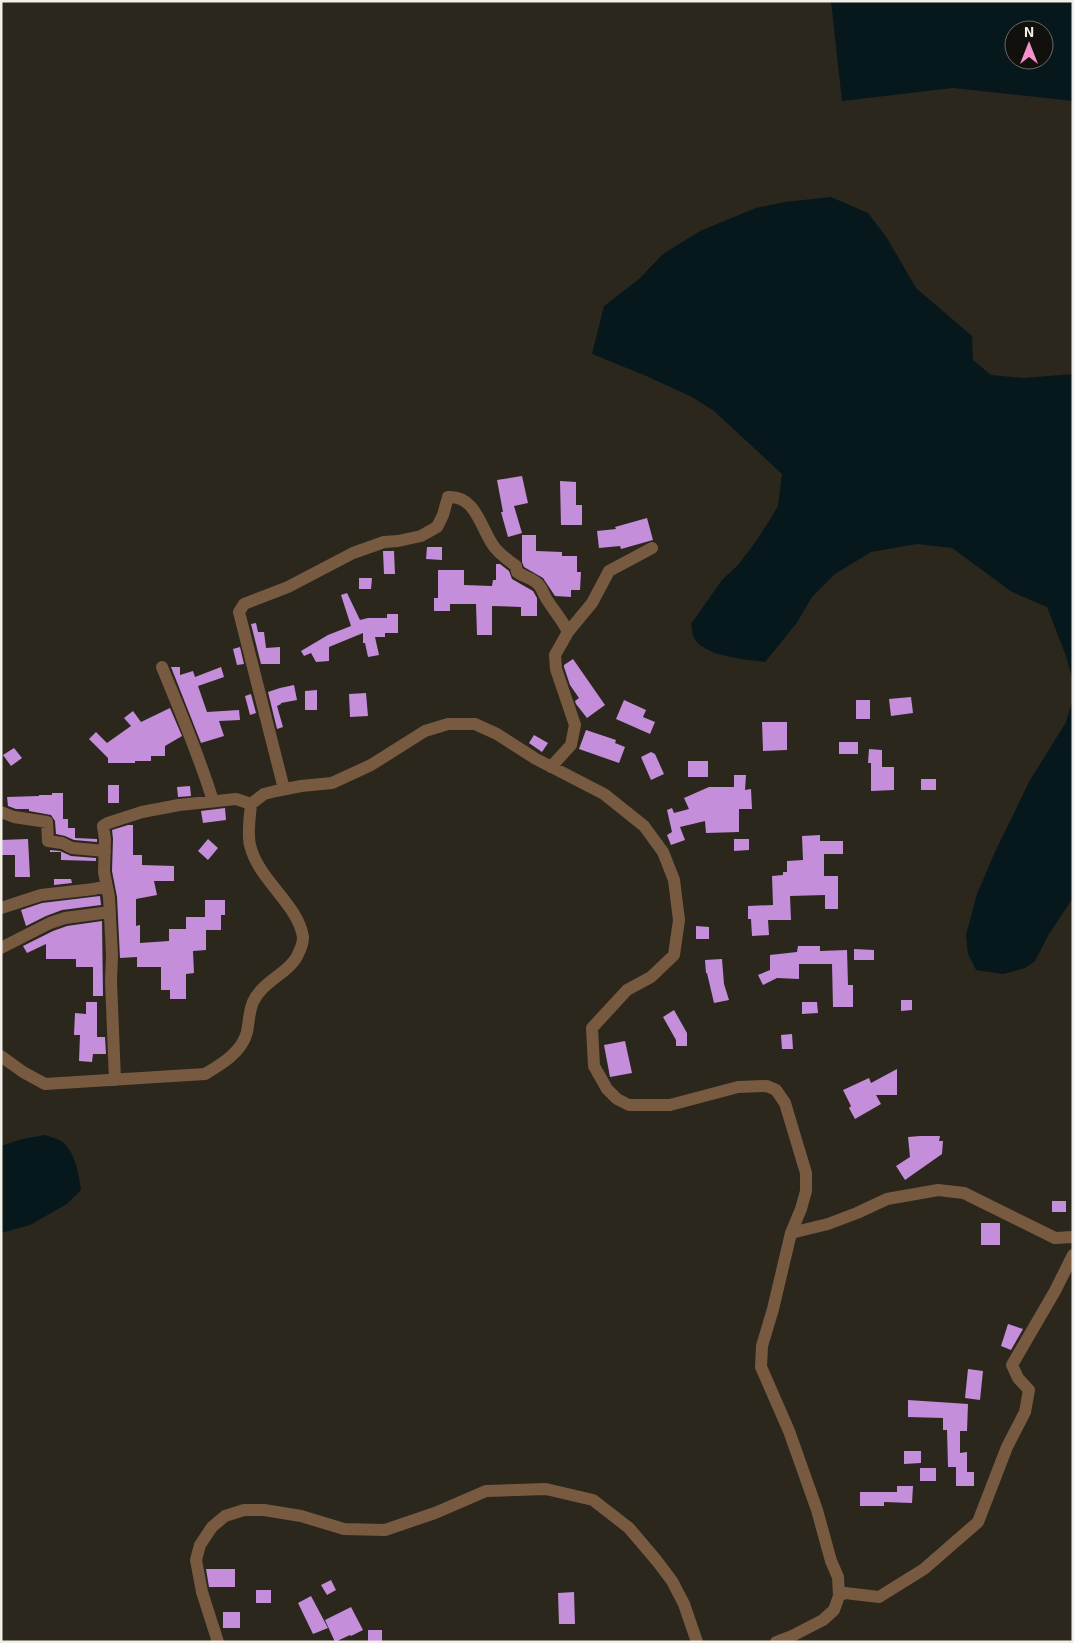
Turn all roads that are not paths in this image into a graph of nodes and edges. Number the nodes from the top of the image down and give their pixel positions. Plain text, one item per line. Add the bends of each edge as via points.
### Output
1 (652, 548) dead end
2 (568, 632) junction
3 (162, 666) dead end
4 (551, 767) junction
5 (284, 789) junction
6 (212, 801) junction
7 (251, 804) junction
8 (1, 812) edge
9 (104, 851) junction
10 (106, 886) junction
11 (1, 908) edge
12 (110, 912) junction
13 (1, 948) edge
14 (1, 1056) edge
15 (115, 1080) junction
16 (791, 1233) junction
17 (1073, 1237) edge
18 (1073, 1255) edge
19 (840, 1596) junction
20 (218, 1642) edge
21 (697, 1642) edge
22 (776, 1642) edge

1 - 2 street via 609,571 592,603
2 - 4 street via 555,655 556,668 575,725 571,745
2 - 5 street via 541,586 517,572 516,566 496,549 471,506 463,499 453,497 448,497 437,526 421,536 384,542 354,553 288,587 244,604 239,612
3 - 6 street via 186,723
4 - 5 street via 475,724 448,724 425,731 371,766 332,783
4 - 16 street via 604,794 644,826 663,852 674,880 679,920 674,955 651,977 627,990 592,1028 594,1066 607,1089 629,1105 670,1105 738,1087 767,1086 776,1090 785,1103 806,1173 806,1191
5 - 7 street via 264,794
6 - 7 street via 236,799
6 - 9 street via 142,812 108,823 103,826
7 - 15 street via 250,845 256,863 296,918 303,938 299,954 253,1002 240,1047 222,1064 205,1074
8 - 9 street via 47,822 48,841 72,848
9 - 10 street
10 - 11 street via 41,895
10 - 12 street
12 - 13 street via 65,918
12 - 15 street
14 - 15 street via 45,1084
16 - 17 street via 828,1224 887,1199 938,1190 964,1193 1055,1238
16 - 19 street via 762,1346 761,1367 817,1510 838,1577
18 - 19 street via 1012,1365 1029,1390 1025,1412 978,1522 943,1555 879,1597 845,1593
19 - 22 street via 834,1610 823,1620
20 - 21 street via 196,1560 200,1545 212,1527 225,1516 244,1510 264,1510 301,1516 344,1529 385,1530 486,1491 546,1489 593,1500 630,1528 672,1581

